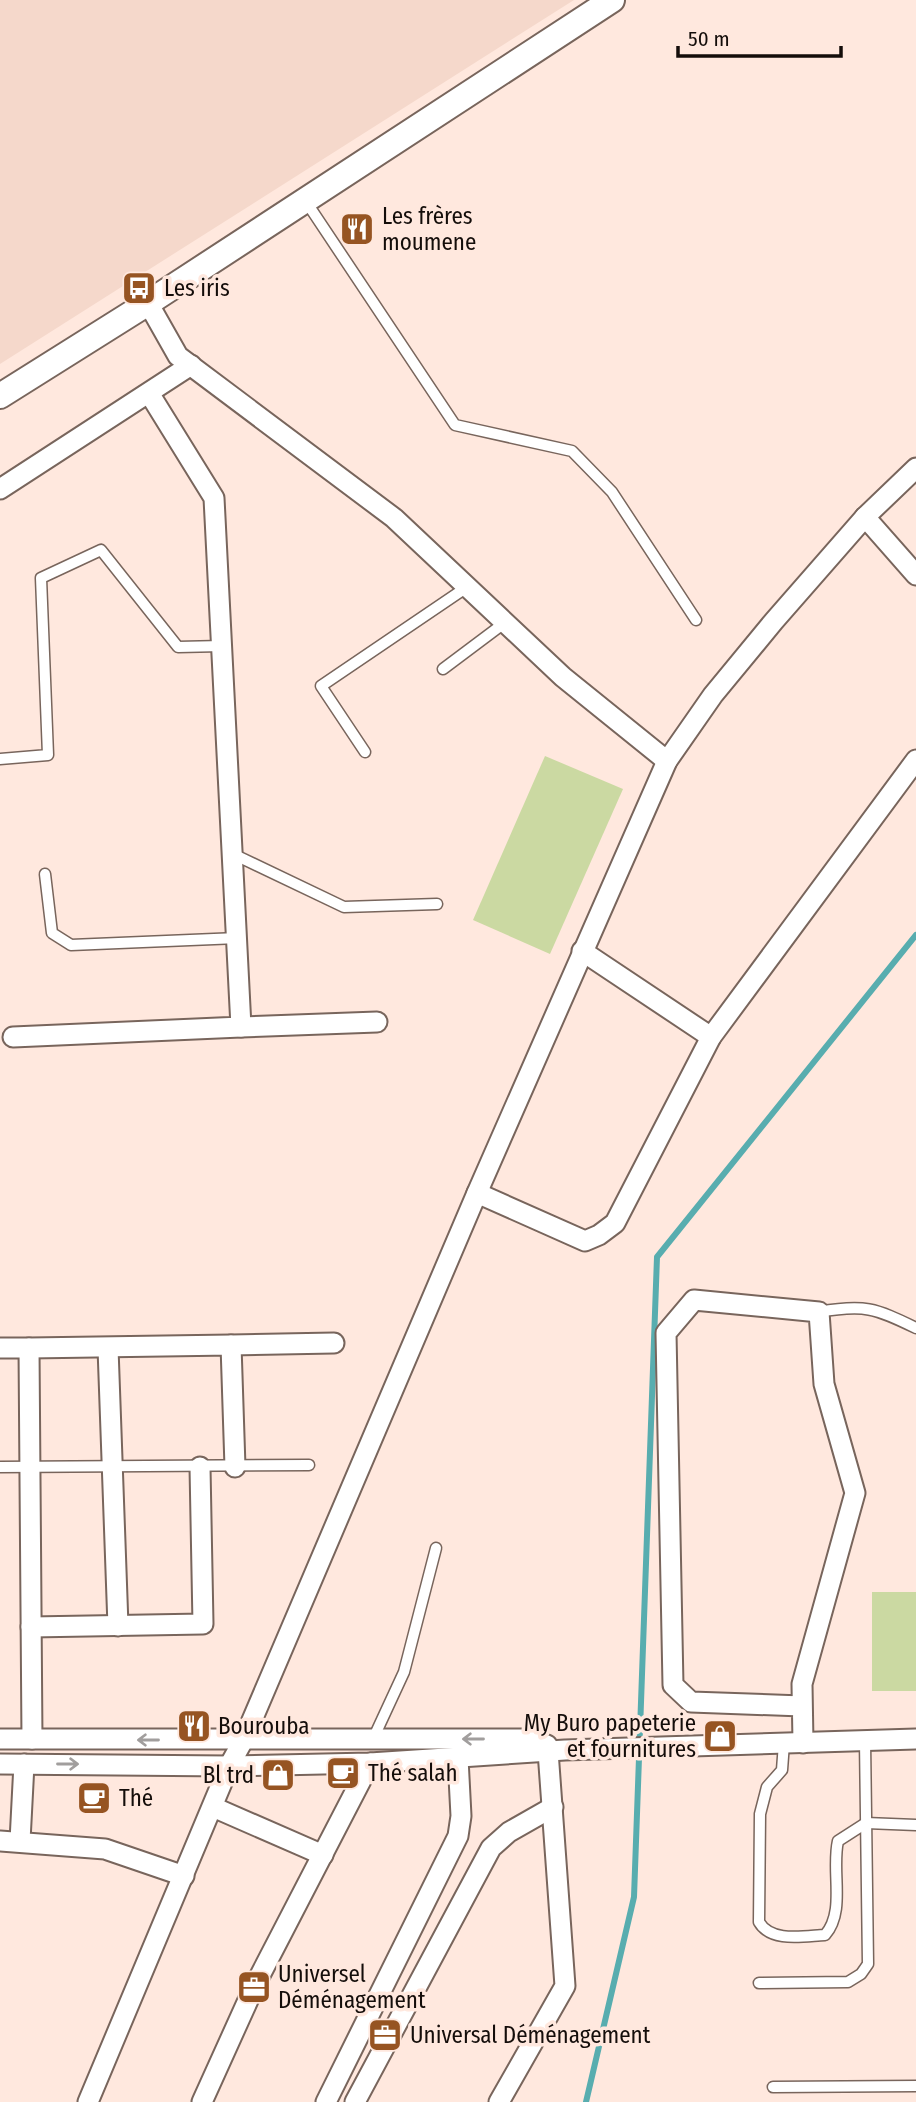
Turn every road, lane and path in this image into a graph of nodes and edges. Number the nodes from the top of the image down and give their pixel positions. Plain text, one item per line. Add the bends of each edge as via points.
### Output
1 (612, 0) edge
2 (305, 200) junction
3 (148, 303) junction
4 (191, 365) junction
5 (149, 393) junction
6 (0, 396) edge
7 (916, 468) edge
8 (0, 489) edge
9 (865, 517) junction
10 (916, 575) edge
11 (467, 587) junction
12 (696, 620) dead end
13 (503, 624) junction
14 (222, 646) junction
15 (443, 669) dead end
16 (365, 752) dead end
17 (0, 759) edge
18 (916, 760) edge
19 (667, 761) junction
20 (233, 854) junction
21 (45, 874) dead end
22 (437, 904) dead end
23 (238, 938) junction
24 (582, 951) junction
25 (377, 1022) dead end
26 (241, 1027) junction
27 (13, 1037) dead end
28 (711, 1037) junction
29 (477, 1192) junction
30 (818, 1312) junction
31 (916, 1328) edge
32 (334, 1343) dead end
33 (231, 1345) junction
34 (0, 1348) edge
35 (29, 1348) junction
36 (108, 1348) junction
37 (309, 1465) dead end
38 (30, 1466) junction
39 (111, 1466) junction
40 (200, 1466) junction
41 (0, 1467) edge
42 (235, 1467) junction
43 (436, 1548) dead end
44 (118, 1626) junction
45 (31, 1627) junction
46 (802, 1706) junction
47 (0, 1739) edge
48 (32, 1739) junction
49 (244, 1739) junction
50 (373, 1739) junction
51 (916, 1739) edge
52 (865, 1741) junction
53 (793, 1743) junction
54 (556, 1750) junction
55 (458, 1758) junction
56 (370, 1763) junction
57 (0, 1764) edge
58 (24, 1764) junction
59 (229, 1766) junction
60 (213, 1807) junction
61 (553, 1807) junction
62 (866, 1823) junction
63 (916, 1825) edge
64 (0, 1841) edge
65 (20, 1841) junction
66 (323, 1855) junction
67 (184, 1876) junction
68 (759, 1983) dead end
69 (916, 2086) edge
70 (773, 2087) dead end
71 (88, 2102) edge
72 (202, 2102) edge
73 (326, 2102) edge
74 (355, 2102) edge
75 (499, 2102) edge

1 - 2 street
2 - 3 street
2 - 12 lane via 455,425 572,451 612,492
3 - 4 street via 178,356
3 - 6 street
4 - 5 street
4 - 11 street via 394,518
5 - 8 street
5 - 14 street via 214,498
7 - 9 street
9 - 10 street
9 - 19 street via 713,695
11 - 13 street
11 - 16 lane via 321,686
13 - 15 lane
13 - 19 street
14 - 17 lane via 178,647 101,550 41,578 48,755
14 - 20 street
18 - 28 street
19 - 24 street
20 - 22 lane via 344,907
20 - 23 street
21 - 23 lane via 52,933 71,944
23 - 26 street
24 - 28 street
24 - 29 street
25 - 26 street
26 - 27 street
28 - 29 street via 615,1223 600,1236 584,1241
29 - 49 street
30 - 31 lane via 856,1305
30 - 46 street via 824,1384 855,1493 802,1684
30 - 46 street via 694,1300 666,1333 673,1685 691,1702
32 - 33 street
33 - 36 street
33 - 42 street
34 - 35 street
35 - 36 street
35 - 38 street
36 - 39 street
37 - 42 lane
38 - 39 lane
38 - 41 lane
38 - 45 street
39 - 40 lane
39 - 44 street
40 - 42 lane
40 - 44 street via 203,1624
43 - 50 lane via 404,1672
44 - 45 street
45 - 48 street
46 - 53 street
47 - 48 street
49 -> 48 street
49 - 50 street
49 - 59 street
54 -> 50 street via 528,1739
51 - 52 street
52 - 53 street
52 - 62 lane
53 - 54 street
53 - 62 lane via 782,1770 767,1787 760,1814 759,1922 764,1931 773,1936 825,1936 836,1914 838,1842
54 - 55 street
54 - 61 street
55 - 56 street
55 - 73 street via 458,1836
56 - 59 street
56 - 66 street
57 - 58 street
58 -> 59 street
58 - 65 street
59 - 60 street
60 - 66 street
60 - 67 street
61 - 74 street via 491,1848
61 - 75 street via 565,1986
62 - 63 lane
62 - 68 lane via 868,1964 848,1982
64 - 65 street
65 - 67 street via 105,1849
66 - 72 street via 254,1987
67 - 71 street
69 - 70 lane

